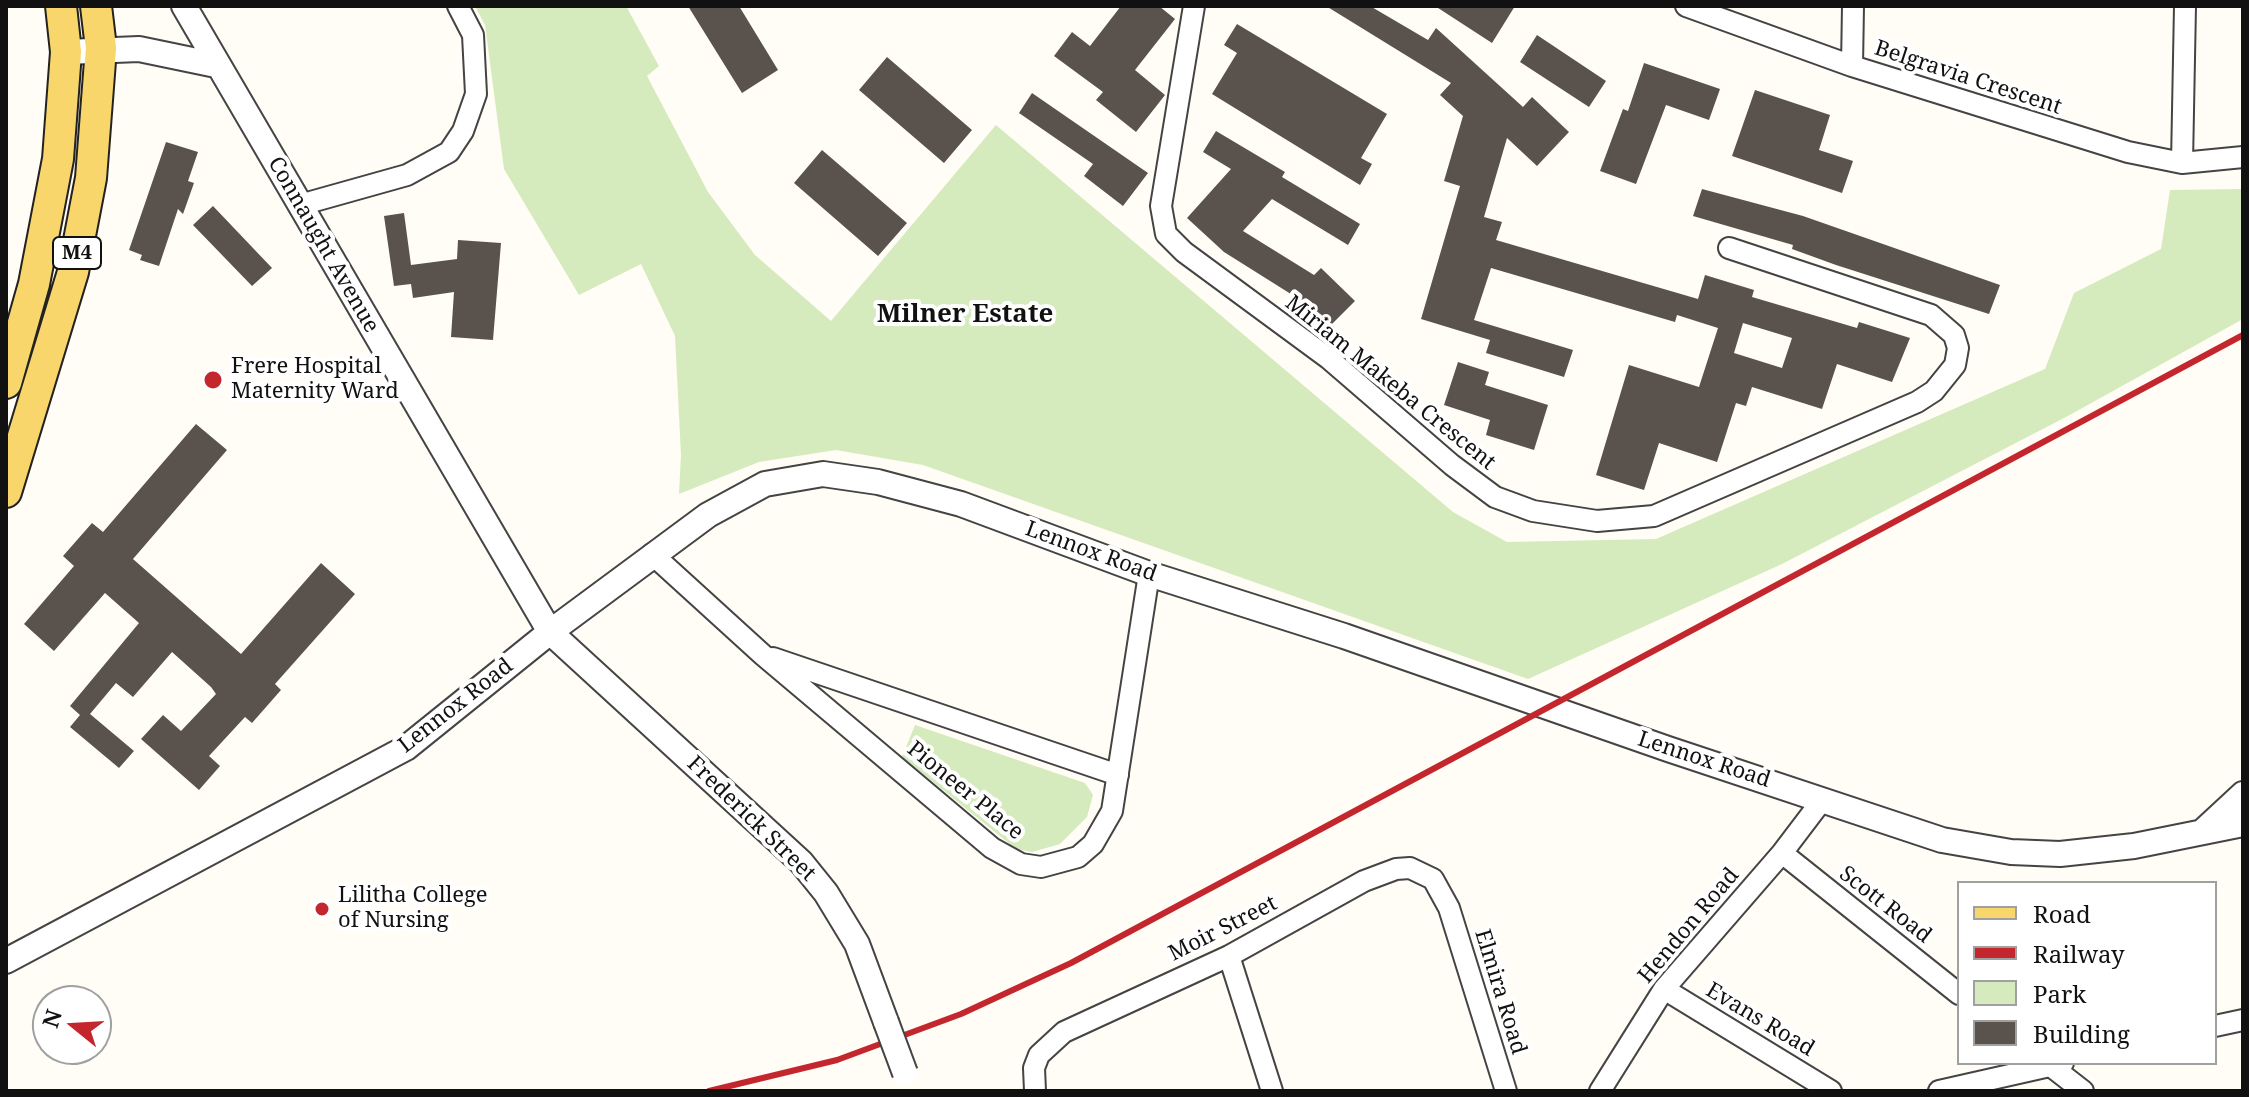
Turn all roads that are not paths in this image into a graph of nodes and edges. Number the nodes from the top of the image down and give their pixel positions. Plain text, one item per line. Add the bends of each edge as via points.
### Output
1 (61, 6) edge
2 (96, 6) edge
3 (184, 6) edge
4 (458, 6) edge
5 (1194, 6) edge
6 (1686, 6) edge
7 (1853, 6) edge
8 (2185, 6) edge
9 (101, 48) junction
10 (66, 52) junction
11 (216, 65) junction
12 (1852, 66) junction
13 (2243, 157) edge
14 (2182, 163) junction
15 (300, 205) junction
16 (1729, 248) dead end
17 (6, 383) edge
18 (6, 492) edge
19 (652, 554) junction
20 (1149, 574) junction
21 (550, 632) junction
22 (763, 655) junction
23 (1118, 775) junction
24 (2243, 794) edge
25 (1823, 799) junction
26 (2243, 824) edge
27 (2202, 832) junction
28 (1782, 853) junction
29 (1449, 908) joint
30 (36, 942) junction
31 (6, 950) edge
32 (1229, 956) junction
33 (6, 961) edge
34 (1664, 989) junction
35 (1957, 992) edge
36 (2243, 1020) edge
37 (2217, 1026) edge
38 (2049, 1065) edge
39 (2054, 1065) edge
40 (908, 1082) edge
41 (1034, 1088) edge
42 (1272, 1091) edge
43 (1506, 1091) edge
44 (1600, 1091) edge
45 (1831, 1091) edge
46 (1939, 1091) edge
47 (2083, 1091) edge

1 - 10 main road, M4
2 - 9 main road, M4
3 - 11 street, Connaught Avenue
4 - 15 street via 473,35 476,94 449,152 407,175
5 - 16 street, Miriam Makeba Crescent via 1161,206 1166,234 1328,358 1495,497 1533,511 1597,521 1654,516 1917,402 1955,365 1954,335 1931,315
6 - 12 street, Belgravia Crescent
7 - 12 street
8 - 14 street
9 - 10 street
9 - 11 street via 162,52
9 - 18 main road, M4 via 91,178 73,272
10 - 17 main road, M4 via 58,159 34,284
11 - 15 street, Connaught Avenue
12 - 14 street, Belgravia Crescent via 2075,137
13 - 14 street, Belgravia Crescent
15 - 21 street, Connaught Avenue
19 - 20 street, Lennox Road via 765,484 823,474 961,504
19 - 21 street, Lennox Road
19 - 22 street, Pioneer Place
20 - 23 street, Pioneer Place
20 - 25 street, Lennox Road
21 - 30 street, Lennox Road via 406,748
21 - 40 street, Frederick Street, bridge via 801,862 826,893 857,944
22 - 23 street, Pioneer Place
22 - 23 street, Pioneer Place via 992,848 1021,864 1059,864 1093,844 1112,811
24 - 27 street
25 - 27 street, Lennox Road via 1942,840 2011,852 2094,851
25 - 28 street, Hendon Road
26 - 27 street, Lennox Road
28 - 34 street, Hendon Road
28 - 35 street, Scott Road
29 - 32 street, Moir Street via 1423,871 1396,869 1364,881
29 - 43 street, Elmira Road
30 - 31 street, Lennox Road
30 - 33 street, Lennox Road
32 - 41 street, Moir Street via 1064,1032 1039,1055
32 - 42 street
34 - 44 street, Hendon Road
34 - 45 street, Evans Road
36 - 37 street
38 - 46 street
39 - 47 street

